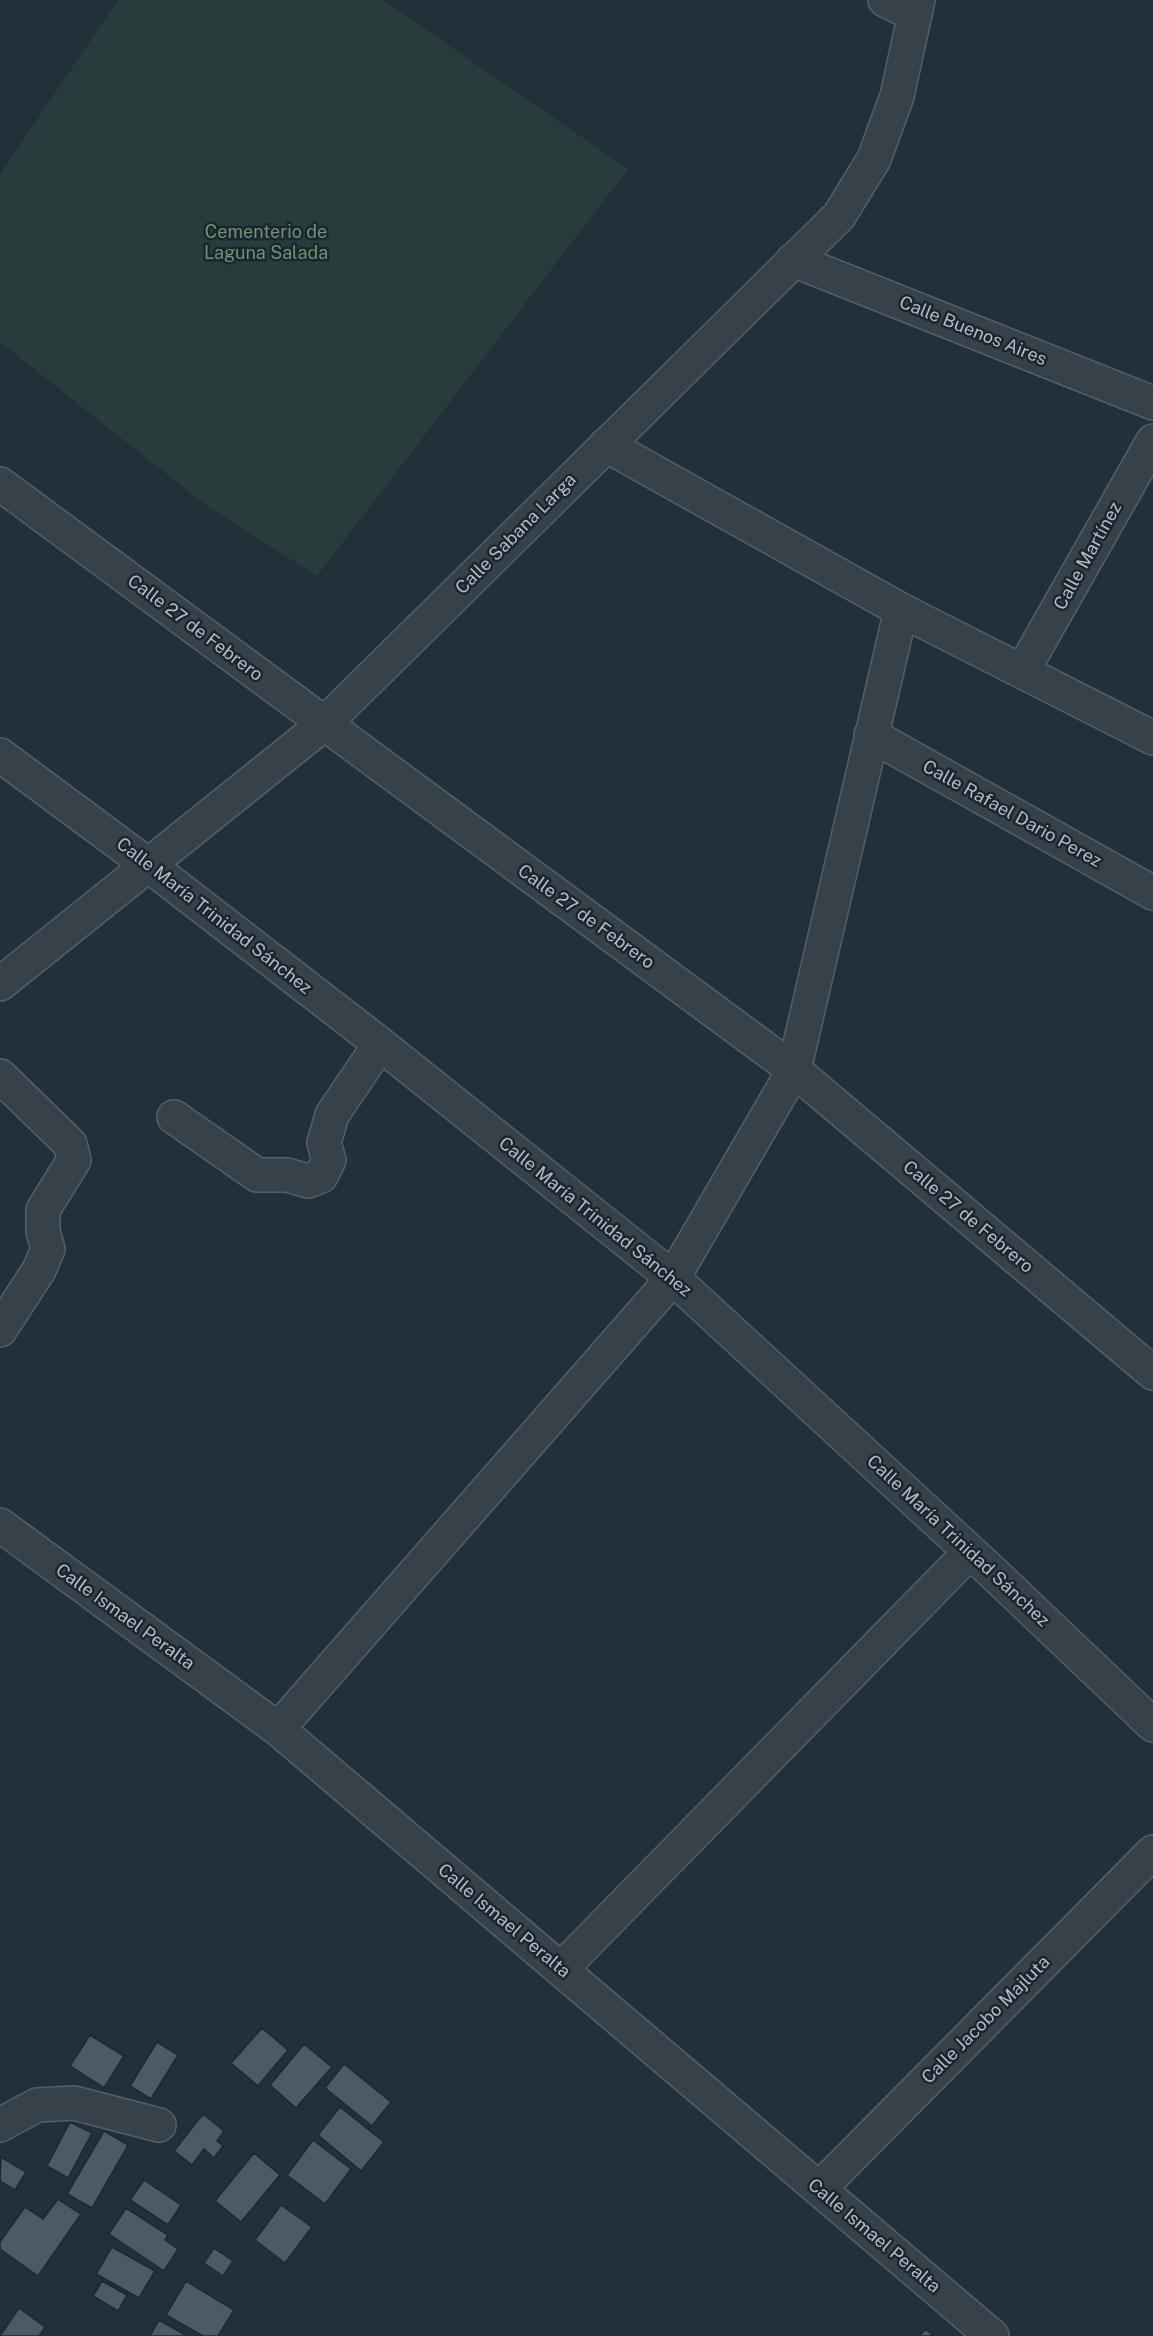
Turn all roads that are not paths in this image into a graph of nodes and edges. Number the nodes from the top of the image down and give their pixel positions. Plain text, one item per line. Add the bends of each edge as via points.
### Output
1 (885, 0) edge
2 (917, 7) edge
3 (793, 260) junction
4 (1153, 403) edge
5 (1153, 441) edge
6 (606, 445) junction
7 (0, 484) edge
8 (901, 610) junction
9 (1023, 670) junction
10 (324, 724) junction
11 (872, 735) junction
12 (1153, 738) edge
13 (0, 754) edge
14 (147, 864) junction
15 (1153, 893) edge
16 (0, 984) edge
17 (380, 1044) junction
18 (794, 1070) junction
19 (0, 1076) edge
20 (174, 1117) dead end
21 (673, 1278) junction
22 (0, 1330) edge
23 (1153, 1373) edge
24 (0, 1525) edge
25 (970, 1552) junction
26 (1153, 1725) edge
27 (278, 1729) junction
28 (1153, 1852) edge
29 (561, 1970) junction
30 (0, 2125) edge
31 (159, 2125) dead end
32 (819, 2189) junction
33 (992, 2336) edge

1 - 2 street
2 - 3 street, Calle Sabana Larga via 897,96 874,159 839,216
3 - 4 street, Calle Buenos Aires
3 - 6 street, Calle Sabana Larga
5 - 9 street, Calle Martínez
6 - 8 street
6 - 10 street, Calle Sabana Larga
7 - 10 street, Calle 27 de Febrero
8 - 9 street
8 - 11 street
9 - 12 street
10 - 14 street, Calle Sabana Larga
10 - 18 street, Calle 27 de Febrero
11 - 15 street, Calle Rafael Dario Perez
11 - 18 street
13 - 14 street, Calle María Trinidad Sánchez
14 - 16 street, Calle Sabana Larga
14 - 17 street, Calle María Trinidad Sánchez
17 - 20 street via 332,1115 324,1143 328,1160 321,1176 308,1181 287,1175 257,1175
17 - 21 street, Calle María Trinidad Sánchez
18 - 21 street
18 - 23 street, Calle 27 de Febrero
19 - 22 street via 70,1144 74,1160 43,1210 48,1250
21 - 25 street, Calle María Trinidad Sánchez
21 - 27 street
24 - 27 street, Calle Ismael Peralta
25 - 26 street, Calle María Trinidad Sánchez
25 - 29 street
27 - 29 street, Calle Ismael Peralta
28 - 32 street, Calle Jacobo Majluta
29 - 32 street, Calle Ismael Peralta
30 - 31 street via 37,2105 74,2103
32 - 33 street, Calle Ismael Peralta

